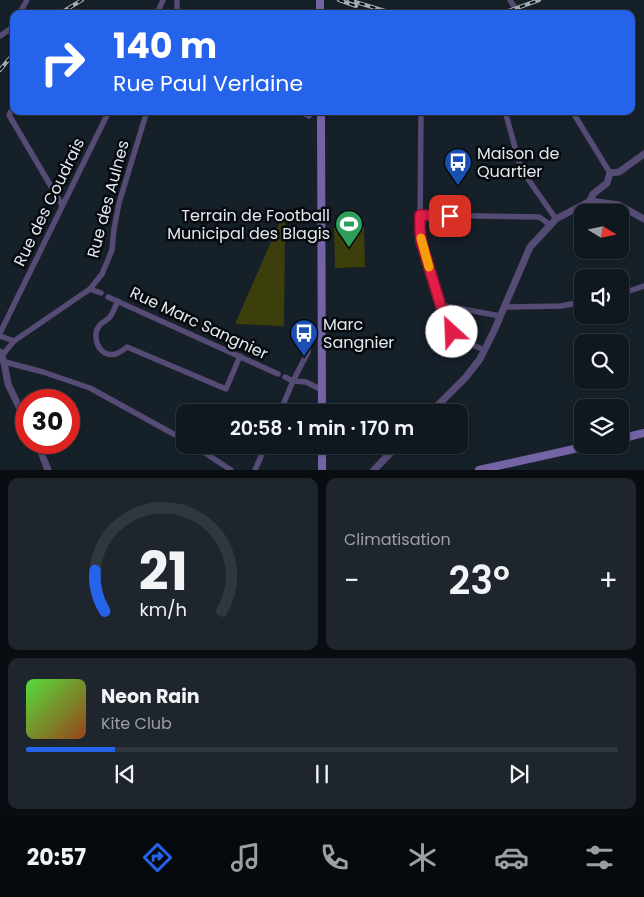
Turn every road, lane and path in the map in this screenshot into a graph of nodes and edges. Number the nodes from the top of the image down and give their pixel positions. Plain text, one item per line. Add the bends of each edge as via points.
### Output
1 (10, 113) edge
2 (107, 115) edge
3 (146, 115) edge
4 (321, 115) edge
5 (421, 115) edge
6 (506, 115) edge
7 (574, 115) edge
8 (644, 154) edge
9 (610, 173) junction
10 (590, 200) junction
11 (62, 205) junction
12 (420, 215) junction
13 (556, 219) junction
14 (644, 219) edge
15 (550, 226) junction
16 (644, 286) edge
17 (90, 288) junction
18 (629, 291) edge
19 (101, 293) dead end
20 (108, 296) dead end
21 (118, 301) junction
22 (574, 304) edge
23 (441, 305) junction
24 (504, 307) junction
25 (500, 316) junction
26 (322, 329) junction
27 (0, 334) edge
28 (464, 340) dead end
29 (14, 341) junction
30 (473, 345) dead end
31 (484, 350) junction
32 (240, 356) junction
33 (1, 358) edge
34 (15, 365) junction
35 (3, 374) edge
36 (278, 374) dead end
37 (285, 377) dead end
38 (293, 381) junction
39 (322, 390) junction
40 (15, 398) edge
41 (283, 404) edge
42 (322, 404) edge
43 (439, 404) edge
44 (644, 433) edge
45 (176, 434) edge
46 (629, 437) edge
47 (574, 449) edge
48 (42, 454) edge
49 (206, 454) edge
50 (262, 454) edge
51 (322, 454) edge
52 (389, 454) edge
53 (322, 469) edge
54 (48, 470) edge
55 (231, 470) edge
56 (255, 470) edge
57 (374, 470) edge
58 (479, 470) edge

1 - 11 street
2 - 11 street, Rue des Coudrais
3 - 17 street, Rue des Aulnes via 119,203 112,250 102,274
4 - 26 main road
5 - 12 street
6 - 13 street via 523,172
7 - 9 street
8 - 9 street via 619,172
9 - 10 street via 607,183
10 - 13 street
10 - 14 street via 619,205
11 - 27 street, Rue des Coudrais
12 - 15 street via 539,217
12 - 23 street via 421,241
13 - 15 street
15 - 24 street via 530,247
16 - 18 street
17 - 19 street
17 - 29 street, Rue des Aulnes
20 - 21 street, Rue Marc Sangnier
21 - 32 street, Rue Marc Sangnier
21 - 32 street via 110,317 96,331 96,341 105,353 116,354 127,347 226,390
22 - 24 street
23 - 25 street
23 - 28 street via 446,323
24 - 25 street
25 - 31 street
26 - 38 street via 312,337
26 - 39 main road
27 - 29 street
29 - 33 street, Rue des Aulnes
30 - 31 street
31 - 43 street via 466,377
32 - 36 street, Rue Marc Sangnier
33 - 34 street
33 - 35 street
34 - 35 street
34 - 45 street via 90,388
35 - 40 street
37 - 38 street
38 - 39 street via 306,382
38 - 41 street
39 - 42 main road
44 - 46 main road
47 - 58 main road
48 - 54 street
49 - 55 street
50 - 56 street
51 - 53 main road
52 - 57 street

